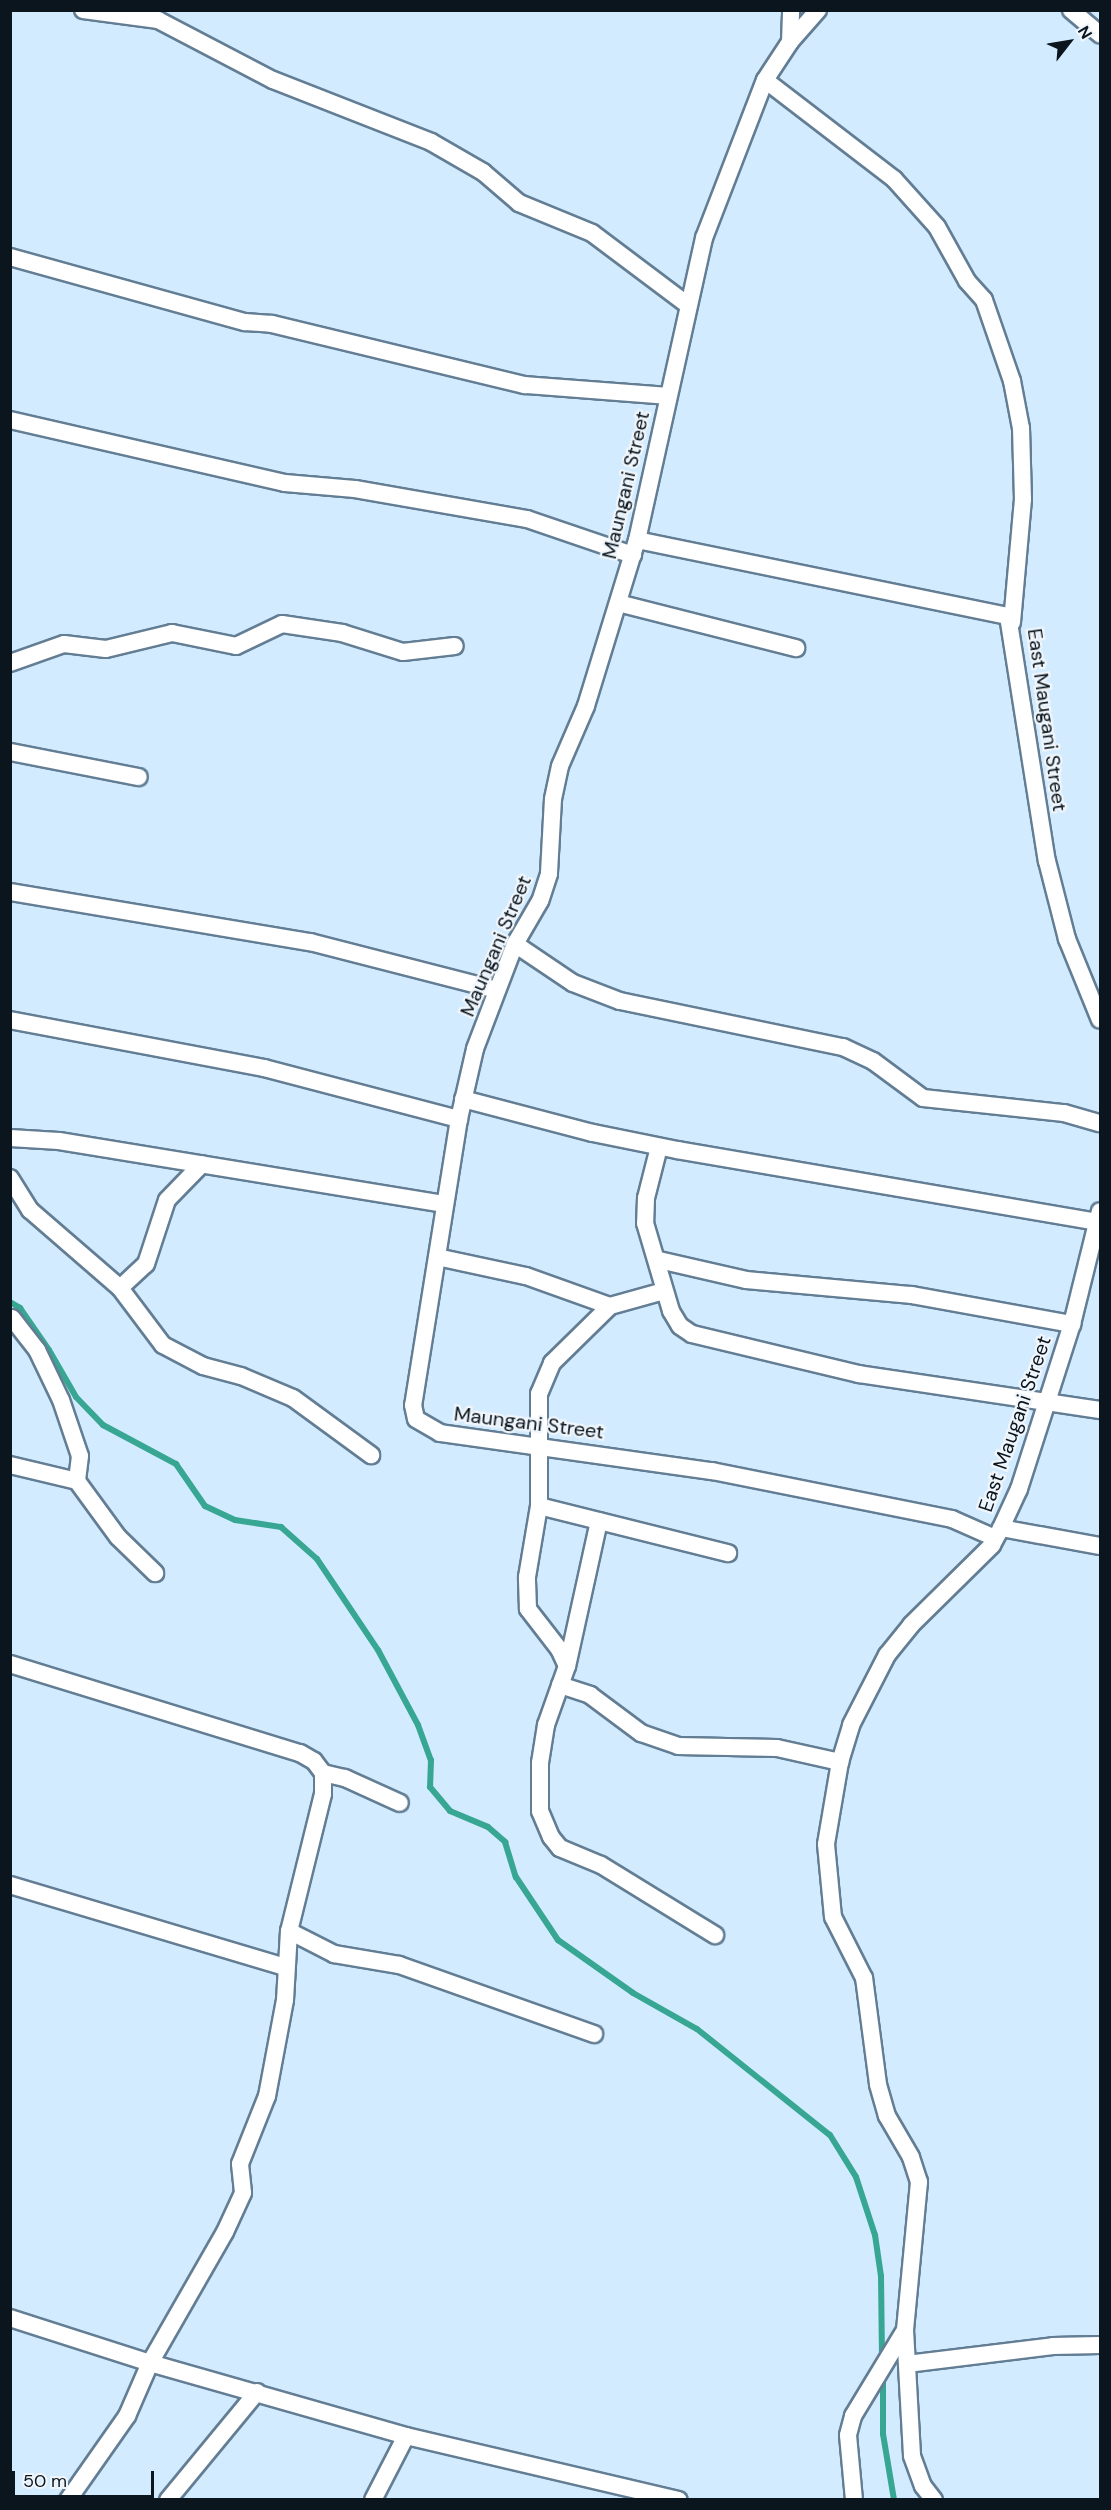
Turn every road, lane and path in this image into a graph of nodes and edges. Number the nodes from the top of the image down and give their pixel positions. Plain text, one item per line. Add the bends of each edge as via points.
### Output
1 (83, 10) edge
2 (791, 10) edge
3 (818, 10) edge
4 (1071, 10) edge
5 (103, 12) edge
6 (1101, 34) edge
7 (790, 42) junction
8 (765, 80) junction
9 (10, 257) edge
10 (688, 305) junction
11 (668, 396) junction
12 (10, 420) edge
13 (635, 548) junction
14 (618, 603) junction
15 (1012, 623) junction
16 (455, 646) dead end
17 (796, 648) dead end
18 (10, 663) edge
19 (10, 752) edge
20 (139, 777) dead end
21 (10, 892) edge
22 (515, 945) junction
23 (497, 990) junction
24 (10, 1020) edge
25 (1101, 1020) edge
26 (463, 1099) junction
27 (459, 1119) junction
28 (1101, 1123) edge
29 (10, 1138) edge
30 (659, 1147) junction
31 (202, 1164) junction
32 (10, 1178) edge
33 (445, 1204) junction
34 (1100, 1218) edge
35 (437, 1257) junction
36 (658, 1260) junction
37 (120, 1288) junction
38 (664, 1291) junction
39 (610, 1306) junction
40 (12, 1318) edge
41 (1072, 1324) junction
42 (1047, 1401) junction
43 (1101, 1410) edge
44 (540, 1444) junction
45 (371, 1455) dead end
46 (10, 1465) edge
47 (77, 1481) junction
48 (539, 1506) junction
49 (599, 1521) junction
50 (998, 1533) junction
51 (1101, 1546) edge
52 (728, 1553) dead end
53 (155, 1573) dead end
54 (10, 1665) edge
55 (567, 1666) junction
56 (560, 1685) junction
57 (840, 1762) junction
58 (323, 1773) junction
59 (400, 1803) dead end
60 (10, 1885) edge
61 (289, 1931) junction
62 (715, 1935) dead end
63 (285, 1967) junction
64 (594, 2034) dead end
65 (13, 2322) edge
66 (905, 2330) junction
67 (1101, 2346) edge
68 (150, 2363) junction
69 (907, 2364) junction
70 (256, 2392) junction
71 (406, 2436) junction
72 (646, 2496) edge
73 (68, 2499) edge
74 (168, 2499) edge
75 (373, 2499) edge
76 (679, 2499) edge
77 (854, 2499) edge
78 (934, 2499) edge

1 - 5 street
2 - 7 street
3 - 7 street, Maungani Street
4 - 6 street
5 - 10 street via 158,20 273,80 431,142 483,172 519,203 592,233
7 - 8 street, Maungani Street
8 - 10 street, Maungani Street via 704,238
8 - 15 street via 894,179 936,227 967,281 984,300 1015,392 1022,428 1023,499
9 - 11 street via 245,322 272,324 525,385
10 - 11 street, Maungani Street via 678,366
11 - 13 street, Maungani Street
12 - 13 street, East Maugani Street via 285,483 355,489 527,519
13 - 14 street, Maungani Street
13 - 15 street, East Maugani Street via 1002,612
14 - 17 street
14 - 22 street, Maungani Street via 586,706 560,766 553,799 549,874 540,901
15 - 25 street, East Maugani Street via 1017,689 1047,861 1071,948
16 - 18 street via 404,652 342,633 282,624 236,646 172,633 106,649 64,644
19 - 20 street
21 - 23 street via 310,942
22 - 23 street, Maungani Street
22 - 28 street via 573,983 620,1001 843,1047 873,1060 923,1098 1064,1113
23 - 26 street, Maungani Street via 475,1049
24 - 27 street via 264,1068
26 - 27 street, Maungani Street
26 - 30 street
27 - 33 street, Maungani Street
29 - 31 street via 59,1141
30 - 34 street
30 - 36 street via 646,1198 645,1223
31 - 33 street
31 - 37 street via 167,1200 146,1264
32 - 37 street via 30,1210 50,1231
33 - 35 street, Maungani Street
34 - 41 street, East Maugani Street
35 - 39 street via 526,1275
35 - 44 street, Maungani Street via 413,1395 416,1419 440,1433
36 - 38 street
36 - 41 street via 746,1280 912,1295
37 - 45 street via 163,1345 202,1366 241,1376 293,1398
38 - 39 street
38 - 42 street via 680,1326 692,1334 859,1374
39 - 44 street via 562,1351 542,1380
40 - 47 street via 37,1350 61,1400 80,1456
41 - 42 street, East Maugani Street
42 - 43 street
42 - 50 street, East Maugani Street via 1019,1489
44 - 48 street
44 - 50 street, Maungani Street via 804,1489 952,1519
46 - 47 street
47 - 53 street via 118,1537
48 - 49 street
48 - 55 street via 527,1577 528,1609
49 - 52 street
49 - 55 street
50 - 51 street, Maungani Street
50 - 57 street, East Maugani Street via 887,1655 851,1725
54 - 58 street via 300,1753 314,1761
55 - 56 street
56 - 57 street via 590,1695 641,1733 678,1746 777,1748
56 - 62 street via 546,1725 540,1763 540,1811 551,1838 560,1848 601,1865
57 - 66 street, East Maugani Street via 826,1844 833,1917 864,1978 871,2007 878,2084 887,2116 911,2157 919,2182
58 - 59 street via 345,1778
58 - 61 street via 323,1794
60 - 63 street
61 - 63 street
61 - 64 street via 334,1954 399,1965
63 - 68 street via 285,2000 267,2096 240,2164 243,2193
65 - 68 street
66 - 69 street
66 - 77 street, East Maugani Street via 853,2416 848,2435
67 - 69 street via 1053,2346
68 - 70 street
68 - 73 street via 127,2416
69 - 78 street via 912,2456 923,2486
70 - 71 street
70 - 74 street
71 - 72 street
71 - 75 street
72 - 76 street

